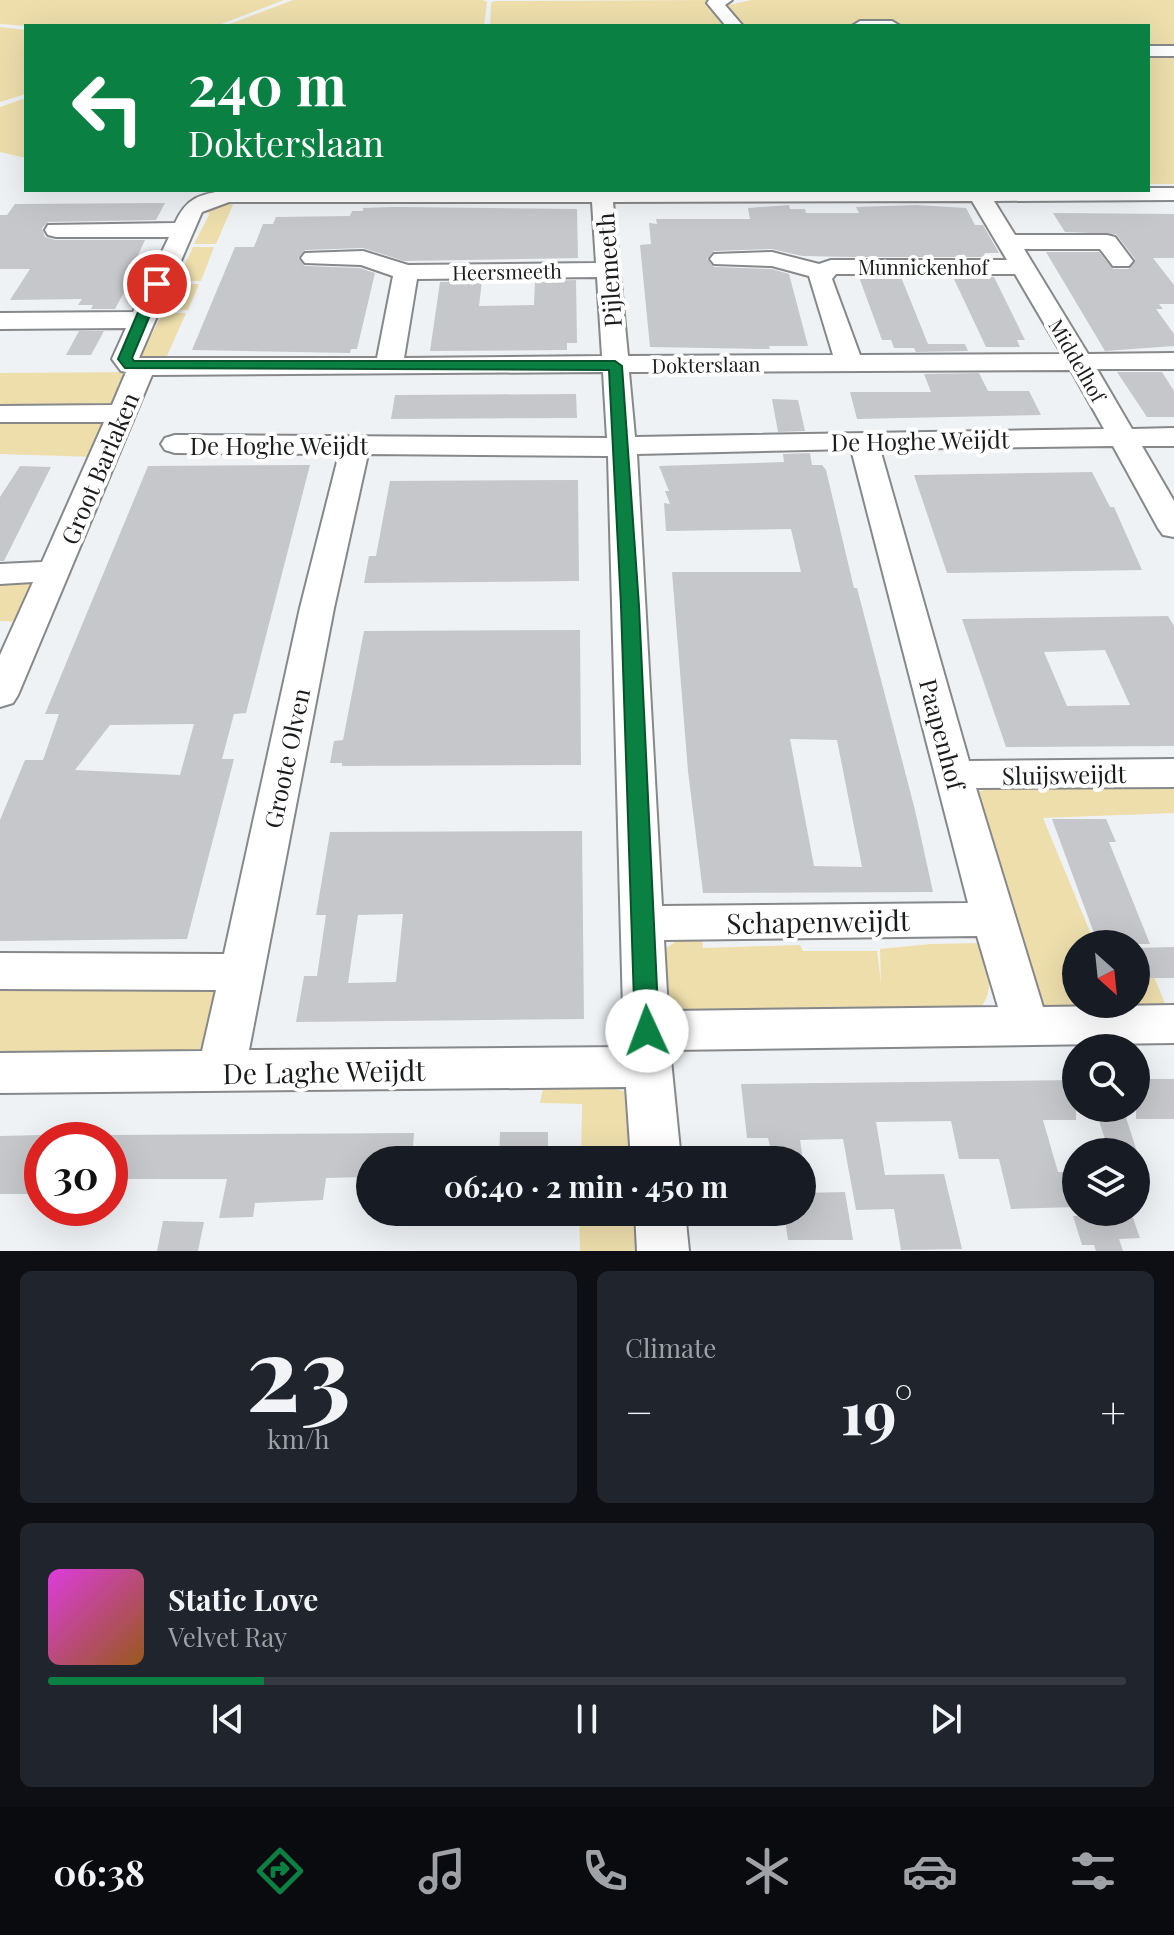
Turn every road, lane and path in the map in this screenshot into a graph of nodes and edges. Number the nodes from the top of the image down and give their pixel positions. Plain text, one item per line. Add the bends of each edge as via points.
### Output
1 (720, 1) edge
2 (734, 24) edge
3 (1150, 51) edge
4 (1174, 51) edge
5 (979, 194) junction
6 (1174, 194) edge
7 (602, 195) junction
8 (187, 219) junction
9 (56, 230) dead end
10 (1009, 242) junction
11 (313, 258) dead end
12 (722, 259) dead end
13 (1121, 261) dead end
14 (1023, 267) junction
15 (608, 270) junction
16 (406, 272) junction
17 (823, 272) junction
18 (140, 320) junction
19 (0, 321) edge
20 (1174, 361) edge
21 (849, 362) junction
22 (1080, 362) junction
23 (389, 366) junction
24 (615, 366) junction
25 (142, 367) junction
26 (122, 413) junction
27 (0, 414) edge
28 (1121, 437) junction
29 (1174, 437) edge
30 (863, 440) junction
31 (175, 444) dead end
32 (355, 446) junction
33 (622, 447) junction
34 (1174, 528) edge
35 (55, 571) junction
36 (0, 574) edge
37 (14, 630) edge
38 (0, 695) edge
39 (1174, 773) edge
40 (954, 775) junction
41 (992, 919) junction
42 (644, 923) junction
43 (0, 971) edge
44 (242, 972) junction
45 (1174, 1024) edge
46 (1027, 1027) junction
47 (648, 1049) junction
48 (221, 1072) junction
49 (0, 1073) edge
50 (655, 1146) edge
51 (661, 1226) edge
52 (663, 1251) edge

1 - 2 street
3 - 4 street
5 - 6 street
5 - 7 street
5 - 10 street, Middelhof
7 - 8 street via 229,196 212,199
7 - 15 street, Pijlemeeth
8 - 9 street
8 - 18 street, Groot Barlaken
10 - 13 street via 1107,242
10 - 14 street, Middelhof
11 - 16 street, Heersmeeth via 363,258
12 - 17 street via 772,259
14 - 17 street, Munnickenhof via 849,266
14 - 22 street, Middelhof
15 - 16 street, Heersmeeth
15 - 24 street, Pijlemeeth
16 - 23 street
17 - 21 street, Munnickenhof via 820,279
18 - 19 street
18 - 25 street, Groot Barlaken via 125,359
20 - 22 street, Dokterslaan
21 - 22 street, Dokterslaan
21 - 24 street, Dokterslaan
22 - 28 street, Middelhof
23 - 24 street, Dokterslaan
23 - 25 street, Dokterslaan
24 - 33 street, Pijlemeeth
25 - 26 street, Groot Barlaken
26 - 27 street
26 - 35 street, Groot Barlaken
28 - 29 street, De Hoghe Weijdt
28 - 30 street, De Hoghe Weijdt
28 - 34 street, Middelhof
30 - 33 street, De Hoghe Weijdt
30 - 40 street, Paapenhof
31 - 32 street, De Hoghe Weijdt
32 - 33 street, De Hoghe Weijdt
32 - 44 street, Groote Olven
33 - 42 street, Pijlemeeth
35 - 36 street
35 - 37 street, Groot Barlaken
37 - 38 street, Groot Barlaken
39 - 40 street, Sluijsweijdt
40 - 41 street, Paapenhof
41 - 42 street, Schapenweijdt
41 - 46 street, Paapenhof
42 - 47 street, Pijlemeeth
43 - 44 street
44 - 48 street, Groote Olven
45 - 46 street, De Laghe Weijdt
46 - 47 street, De Laghe Weijdt
47 - 48 street, De Laghe Weijdt
47 - 50 street, Pijlemeeth
48 - 49 street, De Laghe Weijdt
51 - 52 street

